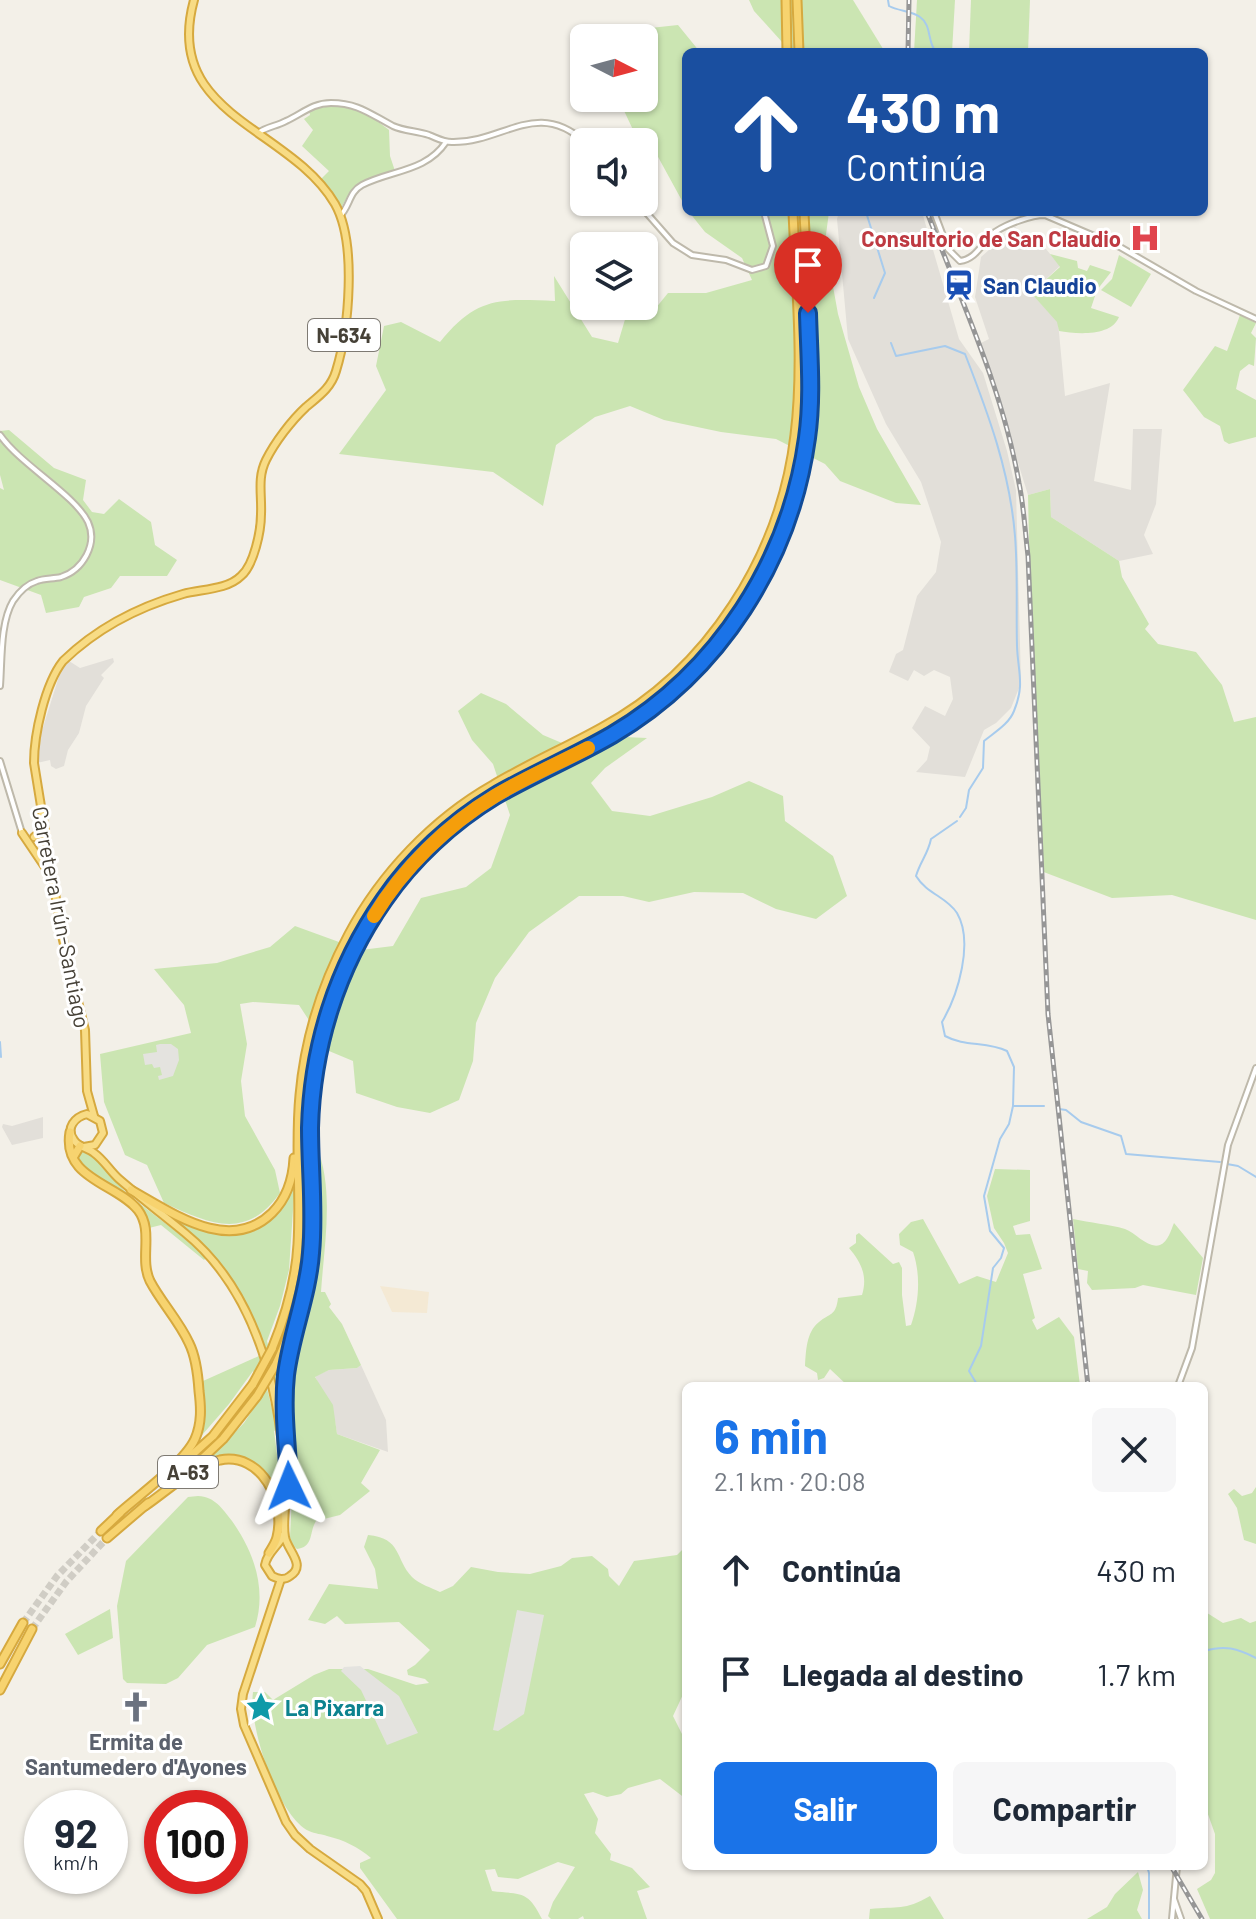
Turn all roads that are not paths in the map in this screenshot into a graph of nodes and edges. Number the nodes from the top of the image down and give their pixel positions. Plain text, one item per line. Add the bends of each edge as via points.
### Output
1 (194, 0) edge
2 (786, 0) edge
3 (797, 0) edge
4 (787, 48) edge
5 (799, 48) edge
6 (570, 131) edge
7 (258, 133) junction
8 (446, 142) junction
9 (340, 216) junction
10 (650, 216) edge
11 (765, 216) edge
12 (793, 216) edge
13 (804, 216) edge
14 (936, 216) edge
15 (1034, 216) edge
16 (1047, 216) edge
17 (1256, 319) edge
18 (0, 435) edge
19 (0, 686) edge
20 (0, 761) edge
21 (38, 791) junction
22 (22, 833) junction
23 (34, 837) junction
24 (47, 844) junction
25 (31, 847) junction
26 (53, 888) junction
27 (1256, 1068) edge
28 (87, 1091) junction
29 (300, 1096) junction
30 (81, 1116) junction
31 (94, 1116) junction
32 (70, 1132) junction
33 (99, 1141) junction
34 (82, 1146) junction
35 (74, 1156) junction
36 (104, 1163) junction
37 (131, 1190) junction
38 (311, 1206) junction
39 (1179, 1382) edge
40 (145, 1506) junction
41 (285, 1506) junction
42 (117, 1515) junction
43 (101, 1531) tunnel mouth
44 (284, 1534) junction
45 (107, 1538) tunnel mouth
46 (277, 1548) junction
47 (290, 1551) junction
48 (269, 1553) junction
49 (272, 1576) junction
50 (281, 1579) junction
51 (274, 1596) junction
52 (23, 1623) tunnel mouth
53 (32, 1629) tunnel mouth
54 (0, 1664) edge
55 (0, 1690) edge
56 (1177, 1870) edge
57 (1174, 1896) junction
58 (378, 1919) edge
59 (1172, 1919) edge
60 (1181, 1919) edge

1 - 7 highway, Carretera Irún-Santiago / N-634 via 189,41 193,67 217,100
2 - 4 highway
3 - 5 highway
6 - 8 street via 551,122 534,123 470,141
7 - 8 street via 309,107 338,103
7 - 9 highway, Carretera Irún-Santiago / N-634 via 319,183
8 - 9 street via 420,165 362,185
9 - 21 highway, Carretera Irún-Santiago / N-634 via 349,300 336,371 328,388 295,419 265,462 262,517 243,575 122,617 63,661 36,735
10 - 11 street via 682,250 752,270 766,266 772,253
12 - 29 highway, A-63 via 799,374 795,438 779,511 750,579 704,643 645,700 490,786 402,860 375,893 334,965 313,1022
13 - 38 highway, A-63 via 807,437 790,514 760,583 714,650 652,708 466,815 384,899 345,968 319,1048 310,1124
14 - 15 street via 948,249 960,261 997,231
16 - 17 street via 1120,247
18 - 19 street via 76,507 90,532 88,552 73,571 36,581 15,598 5,623
20 - 22 street
21 - 23 highway via 41,828
21 - 24 highway, Carretera Irún-Santiago / N-634
22 - 23 highway
22 - 25 highway
23 - 24 highway
24 - 25 highway
24 - 26 highway, Carretera Irún-Santiago / N-634
25 - 26 highway via 42,859
26 - 28 highway, Carretera Irún-Santiago / N-634 via 85,1030
27 - 39 street via 1228,1145 1191,1351
28 - 30 highway, Carretera Irún-Santiago / N-634
28 - 31 highway, Carretera Irún-Santiago / N-634
29 - 37 highway via 291,1180 282,1200 258,1223 239,1230 215,1229 176,1216
29 - 42 highway, A-63, bridge via 298,1246 290,1298 272,1349 253,1384 206,1443
30 - 31 highway
30 - 32 highway, N-634
31 - 33 highway, N-634 via 103,1127
32 - 34 highway
32 - 35 highway
33 - 34 highway
33 - 36 highway, N-634
34 - 35 highway
34 - 36 highway
35 - 42 highway via 87,1175 127,1199 142,1215 148,1275 190,1344 199,1387 195,1440
36 - 37 highway
37 - 41 highway via 202,1248 242,1307 273,1393 283,1448
38 - 40 highway, A-63, bridge via 301,1297 276,1364 216,1446
38 - 41 highway via 309,1277 286,1372
40 - 45 highway, A-63
40 - 48 highway via 212,1463 246,1463 272,1489 278,1530
41 - 44 highway
42 - 43 highway, A-63
44 - 46 highway
44 - 47 highway
46 - 47 highway
46 - 48 highway
47 - 50 highway via 297,1567
48 - 49 highway via 265,1565
49 - 50 highway
49 - 51 highway
50 - 51 highway
51 - 58 highway via 243,1694 244,1725 286,1822 302,1842 360,1884
52 - 54 highway
53 - 55 highway
56 - 57 street
57 - 59 street
57 - 60 street

